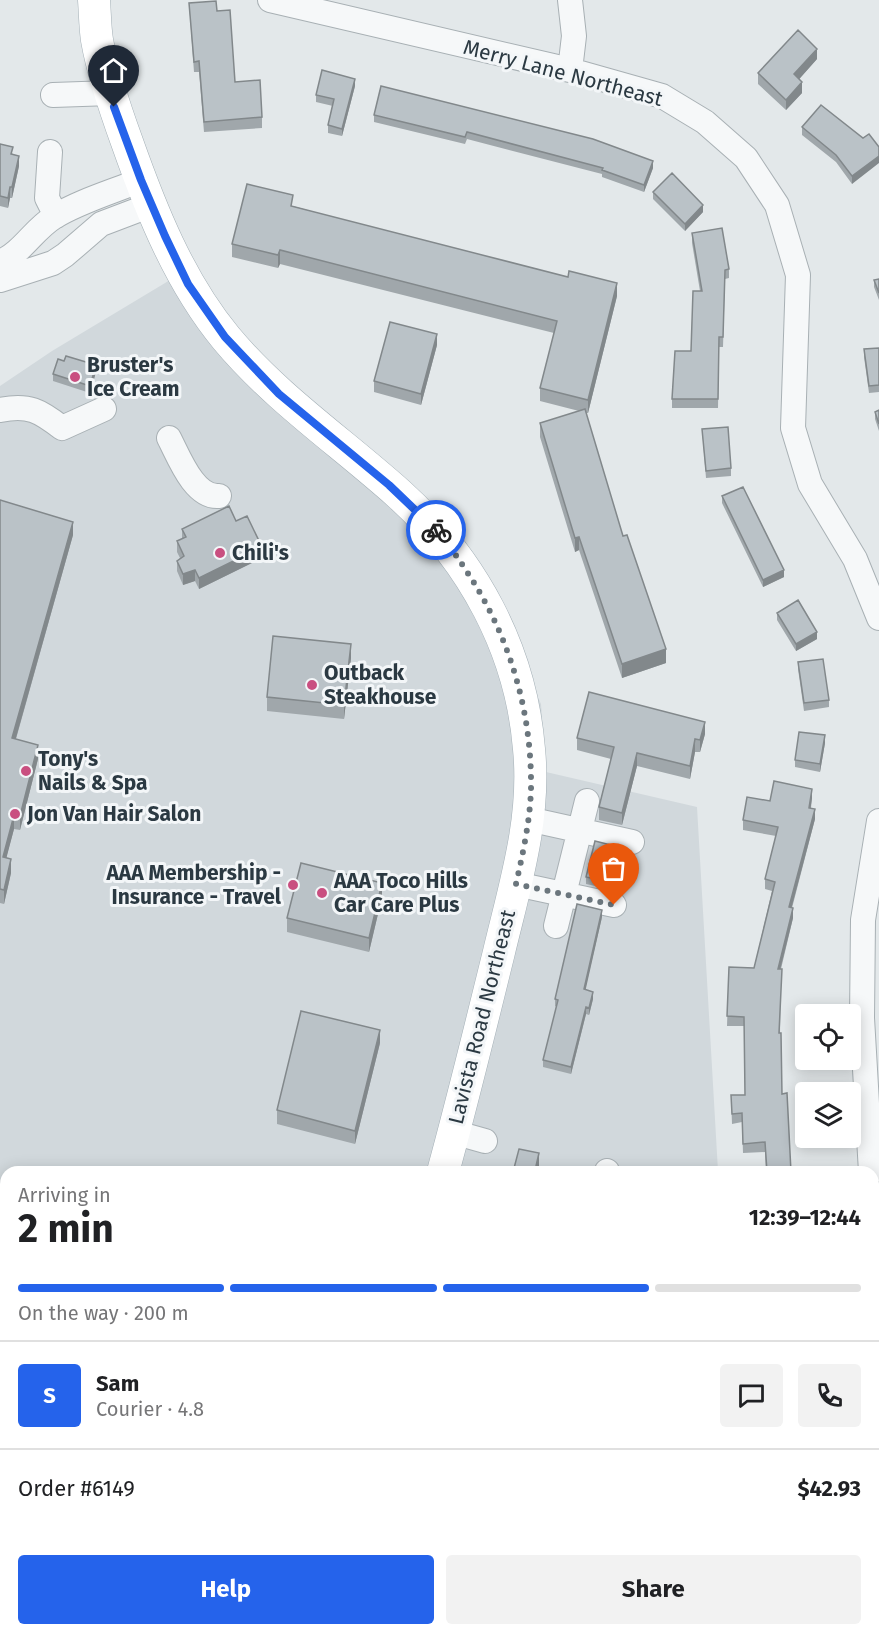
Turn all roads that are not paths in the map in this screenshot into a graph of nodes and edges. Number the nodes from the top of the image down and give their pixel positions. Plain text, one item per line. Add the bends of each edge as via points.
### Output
1 (94, 0) edge
2 (270, 0) edge
3 (570, 0) edge
4 (570, 70) junction
5 (111, 93) junction
6 (53, 95) dead end
7 (50, 152) dead end
8 (146, 193) junction
9 (56, 216) junction
10 (0, 262) edge
11 (32, 269) junction
12 (0, 280) edge
13 (0, 293) edge
14 (104, 409) dead end
15 (0, 410) edge
16 (169, 438) dead end
17 (219, 496) dead end
18 (879, 618) edge
19 (587, 801) dead end
20 (528, 819) junction
21 (879, 821) edge
22 (579, 830) junction
23 (632, 842) dead end
24 (516, 884) junction
25 (564, 894) junction
26 (614, 905) dead end
27 (871, 920) edge
28 (556, 926) dead end
29 (453, 1132) junction
30 (485, 1141) dead end
31 (444, 1166) edge
32 (871, 1166) edge

1 - 5 main road, Lavista Road Northeast via 97,40
2 - 4 street, Merry Lane Northeast
3 - 4 street via 574,36
4 - 18 street, Merry Lane Northeast via 662,96 705,122 746,158 777,205 798,275 793,428 810,484 855,559
5 - 6 street
5 - 8 main road, Lavista Road Northeast
7 - 9 street via 47,198
8 - 9 street
8 - 11 street via 53,263
8 - 20 main road, Lavista Road Northeast via 188,284 225,337 279,394 402,496 440,535 486,601 508,651 524,710 530,748
9 - 10 street via 42,225 21,249
11 - 12 street
11 - 13 street
14 - 15 street via 62,428 40,411 19,407
16 - 17 street via 197,487 204,494
19 - 22 street
20 - 22 street
20 - 24 main road, Lavista Road Northeast
21 - 27 street
22 - 23 street
22 - 25 street
24 - 25 street
24 - 29 main road, Lavista Road Northeast
25 - 26 street
25 - 28 street
27 - 32 street via 862,1018
29 - 30 street
29 - 31 main road, Lavista Road Northeast

